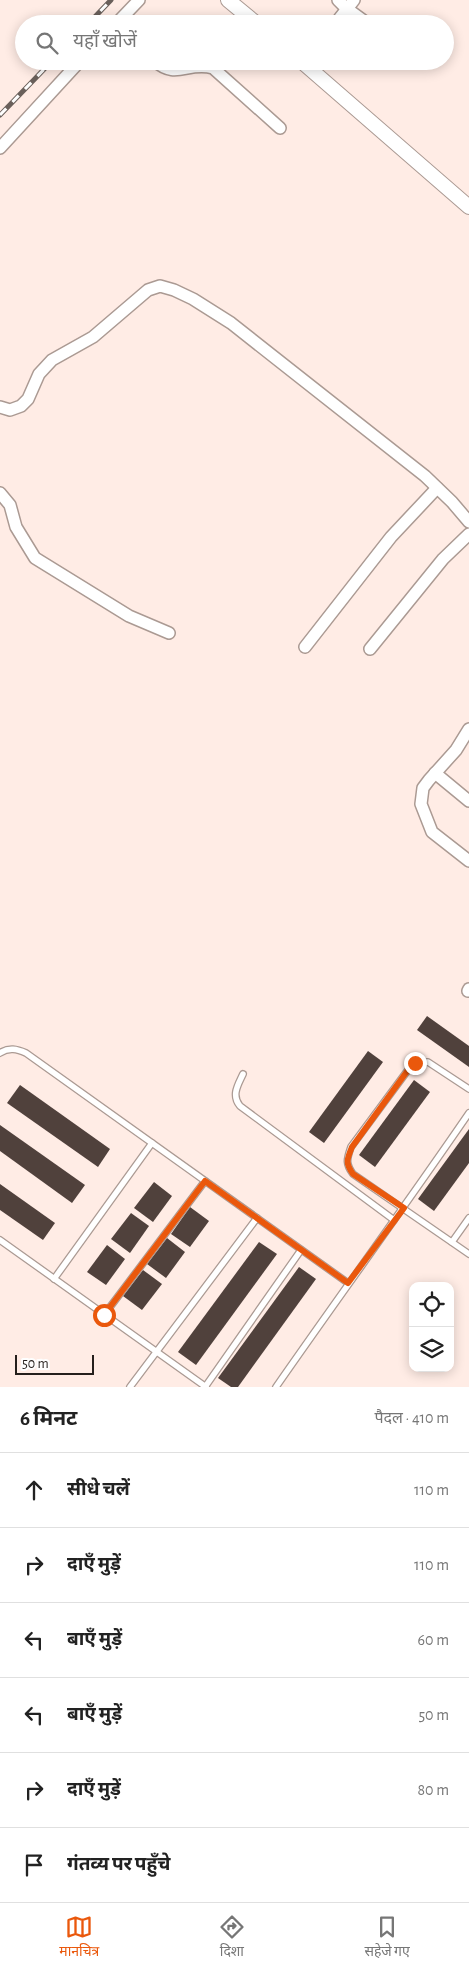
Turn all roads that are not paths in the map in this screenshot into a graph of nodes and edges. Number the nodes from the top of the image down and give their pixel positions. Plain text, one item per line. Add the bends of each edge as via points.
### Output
1 (139, 0) edge
2 (228, 0) edge
3 (346, 3) edge
4 (125, 15) edge
5 (246, 15) edge
6 (340, 15) edge
7 (359, 15) edge
8 (72, 70) edge
9 (215, 70) edge
10 (313, 70) edge
11 (280, 128) dead end
12 (0, 148) edge
13 (469, 207) edge
14 (0, 407) edge
15 (437, 488) junction
16 (0, 494) edge
17 (469, 522) edge
18 (469, 534) edge
19 (169, 633) dead end
20 (305, 647) dead end
21 (370, 649) dead end
22 (469, 730) edge
23 (465, 745) edge
24 (435, 773) junction
25 (469, 801) edge
26 (469, 861) edge
27 (0, 1053) edge
28 (243, 1074) dead end
29 (469, 1089) edge
30 (469, 1113) edge
31 (152, 1143) junction
32 (205, 1181) junction
33 (404, 1208) junction
34 (257, 1218) junction
35 (469, 1218) edge
36 (394, 1220) junction
37 (0, 1240) edge
38 (452, 1242) junction
39 (301, 1250) junction
40 (469, 1254) edge
41 (54, 1279) junction
42 (348, 1283) junction
43 (104, 1315) junction
44 (157, 1353) junction
45 (130, 1387) edge
46 (206, 1387) edge
47 (276, 1387) edge

1 - 4 street
2 - 5 street
3 - 6 street
3 - 7 street
8 - 12 street
9 - 11 street
10 - 13 street
14 - 15 street via 10,410 21,406 28,399 39,374 52,360 92,337 148,290 160,286 174,290 231,323
15 - 17 street
15 - 20 street via 396,531
16 - 19 street via 10,505 16,527 34,558 129,616
18 - 21 street via 443,559
22 - 23 street
23 - 24 street
24 - 25 street
24 - 26 street via 424,788 423,812 432,832
27 - 31 lane via 11,1049 26,1053
28 - 36 lane via 235,1092 240,1106
29 - 33 lane via 428,1062 415,1063 352,1147 346,1159 353,1174
30 - 33 lane
31 - 32 lane
31 - 41 lane
32 - 34 lane
32 - 43 lane
33 - 36 lane
33 - 38 lane
34 - 39 lane
34 - 44 lane
35 - 38 lane
36 - 42 lane
37 - 41 lane
38 - 40 lane
39 - 42 lane
39 - 46 lane
41 - 43 lane
42 - 47 lane
43 - 44 lane
44 - 45 lane
44 - 46 lane

